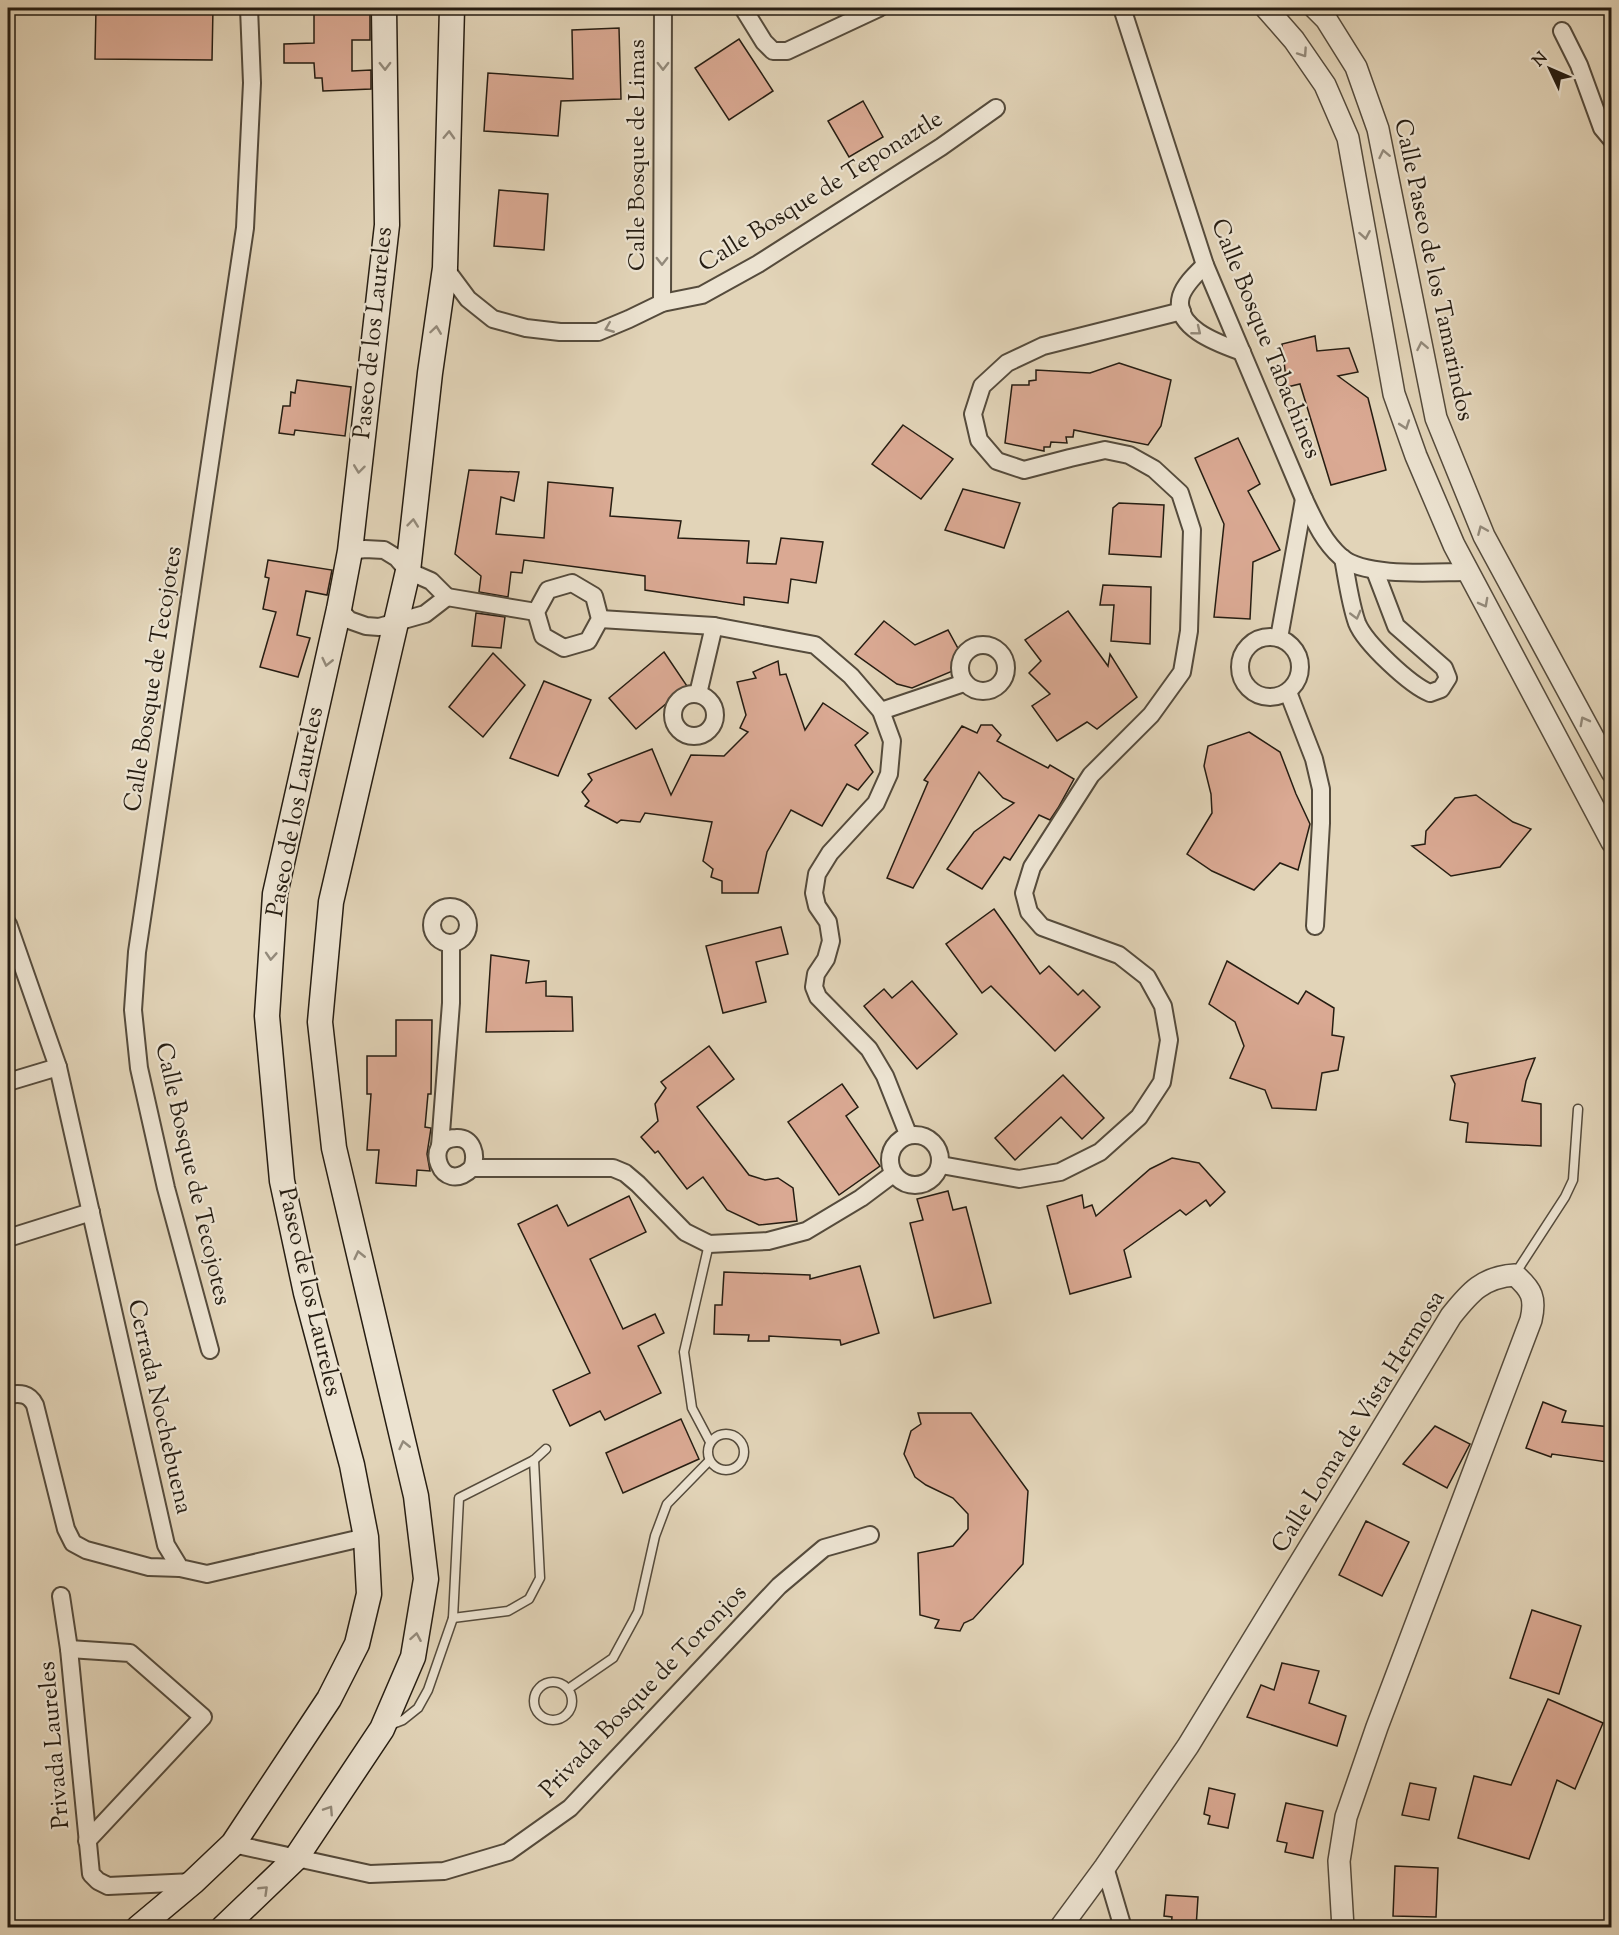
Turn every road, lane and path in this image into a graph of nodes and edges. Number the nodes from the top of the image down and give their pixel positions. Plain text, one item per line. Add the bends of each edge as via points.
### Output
1 (249, 8) edge
2 (384, 8) edge
3 (452, 8) edge
4 (663, 8) edge
5 (743, 8) edge
6 (879, 8) edge
7 (1122, 8) edge
8 (1266, 8) edge
9 (1315, 8) edge
10 (1562, 32) dead end
11 (996, 108) dead end
12 (1611, 140) edge
13 (1204, 265) junction
14 (445, 267) junction
15 (662, 303) junction
16 (1182, 311) junction
17 (1242, 352) junction
18 (1304, 499) junction
19 (350, 551) junction
20 (1343, 558) junction
21 (408, 571) junction
22 (1375, 571) junction
23 (1467, 572) junction
24 (447, 597) junction
25 (339, 609) junction
26 (536, 612) junction
27 (600, 619) junction
28 (398, 623) junction
29 (714, 626) junction
30 (1279, 638) junction
31 (964, 683) dead end
32 (1288, 692) junction
33 (698, 694) dead end
34 (880, 711) junction
35 (1611, 772) edge
36 (1611, 841) edge
37 (8, 924) edge
38 (1315, 926) dead end
39 (451, 943) dead end
40 (58, 1067) junction
41 (8, 1082) edge
42 (1578, 1109) dead end
43 (908, 1134) junction
44 (440, 1146) junction
45 (940, 1165) junction
46 (472, 1168) junction
47 (893, 1174) junction
48 (91, 1212) junction
49 (8, 1238) edge
50 (709, 1244) junction
51 (1515, 1275) junction
52 (210, 1350) dead end
53 (8, 1395) edge
54 (710, 1442) junction
55 (546, 1449) dead end
56 (534, 1460) junction
57 (709, 1461) junction
58 (870, 1535) dead end
59 (366, 1537) junction
60 (180, 1568) junction
61 (61, 1596) dead end
62 (453, 1618) junction
63 (69, 1649) junction
64 (568, 1689) junction
65 (381, 1729) junction
66 (87, 1841) junction
67 (233, 1844) junction
68 (296, 1858) junction
69 (1105, 1867) junction
70 (193, 1882) junction
71 (138, 1928) edge
72 (224, 1928) edge
73 (1060, 1928) edge
74 (1123, 1928) edge
75 (1343, 1928) edge

1 - 52 street, Calle Bosque de Tecojotes via 252,83 245,228 137,952 133,1010 141,1079
2 -> 19 main road, Paseo de los Laureles via 387,225
14 -> 3 main road
4 -> 15 street, Calle Bosque de Limas
5 - 6 street via 773,51 787,51
7 - 13 street, Calle Bosque Tabachines
8 -> 23 street via 1294,40 1325,86 1348,138 1394,394 1416,456
35 -> 9 street, Calle Paseo de los Tamarindos via 1484,536 1436,418 1378,129 1356,68
10 - 12 street via 1602,128
11 - 15 street, Calle Bosque de Teponaztle via 758,264 702,295
13 - 16 street via 1181,297
13 - 17 street, Calle Bosque Tabachines
15 -> 14 street, Calle Bosque de Teponaztle via 598,332 526,328 493,319 468,299
21 -> 14 main road
16 -> 17 street via 1188,323 1207,339
16 - 45 street via 1043,346 1006,363 982,386 973,414 979,440 997,461 1024,470 1105,450 1129,454 1154,469 1180,493 1192,530 1189,631 1182,672 1151,715 1091,775 1032,867 1024,893 1029,912 1042,927 1119,955 1147,977 1164,1006 1169,1040 1162,1082 1139,1117 1100,1152 1060,1172 1019,1179
17 - 18 street, Calle Bosque Tabachines
18 - 20 street, Calle Bosque Tabachines via 1321,534
18 - 30 street
19 - 21 street via 384,550
19 - 25 main road, Paseo de los Laureles
20 - 22 street, Calle Bosque Tabachines
20 -> 22 street via 1358,624 1373,647 1419,689 1430,693 1441,689 1448,678 1444,668 1396,626
21 - 24 street via 431,581
21 - 28 main road
22 - 23 street, Calle Bosque Tabachines
23 -> 36 street
24 - 26 street
24 - 28 street via 425,614
25 - 28 street via 349,620 366,626
25 -> 59 main road, Paseo de los Laureles via 275,894 267,1016 282,1181
26 - 27 street via 543,636 564,648 588,641
26 - 27 street via 548,590 572,583 594,596
27 - 29 street
65 -> 28 main road via 413,1657 426,1579 416,1496 334,1148 320,1022 331,902
29 - 33 street
29 - 34 street via 815,645 851,676
30 - 32 street via 1294,649 1300,667
30 - 32 street via 1260,638 1245,650 1239,668 1245,686 1252,692 1270,698
31 - 34 street
32 - 38 street via 1314,759 1321,789
34 - 43 street via 892,741 889,774 876,803 830,853 817,874 814,892 817,906 828,922 831,941 814,987 818,998 869,1049 885,1076
37 - 40 street, Cerrada Nochebuena
39 - 44 street via 451,1003
40 - 41 street
40 - 48 street, Cerrada Nochebuena
42 - 51 lane via 1573,1180
43 - 45 street via 925,1136 932,1142 938,1148
43 - 47 street via 895,1143 888,1159
44 - 46 street via 454,1138 470,1143 475,1160
44 - 46 street via 438,1163 449,1176 466,1174
45 - 47 street via 933,1178 920,1186 904,1184
46 - 50 street via 612,1168 638,1184 685,1232
47 - 50 street via 806,1231 768,1241
48 - 49 street
48 - 60 street, Cerrada Nochebuena via 166,1545
50 - 54 lane via 684,1352 692,1408
51 - 69 street, Calle Loma de Vista Hermosa via 1498,1276 1480,1284 1451,1317 1188,1746
51 - 75 street via 1532,1294 1531,1320 1346,1817 1339,1861
53 - 60 street via 25,1394 32,1399 73,1543 149,1567
54 - 57 lane
54 - 57 lane via 726,1433 742,1442 745,1452 735,1468 716,1468
55 - 56 lane
56 - 62 lane via 459,1498
56 - 62 lane via 540,1578 529,1599 508,1611
57 - 64 lane via 667,1504 655,1536 638,1612 613,1658
58 - 68 street, Privada Bosque de Toronjos via 824,1548 779,1586 570,1808 508,1852 444,1871 381,1874
59 - 60 street via 207,1574
59 - 67 main road, Paseo de los Laureles via 369,1594 357,1644 329,1699
61 - 63 street
62 - 65 lane via 428,1690 417,1708 403,1720
63 - 66 street, Privada Laureles
63 - 66 street, Privada Laureles via 130,1653 203,1717
64 - 64 lane via 555,1682 541,1686 533,1699 537,1713 550,1720 565,1717 572,1703
68 -> 65 main road
66 - 70 street, Privada Laureles via 91,1874 108,1886
67 - 68 street, Privada Bosque de Toronjos
67 - 70 main road, Paseo de los Laureles
72 -> 68 main road
69 - 73 street, Calle Loma de Vista Hermosa
69 - 74 street
70 - 71 main road, Paseo de los Laureles

